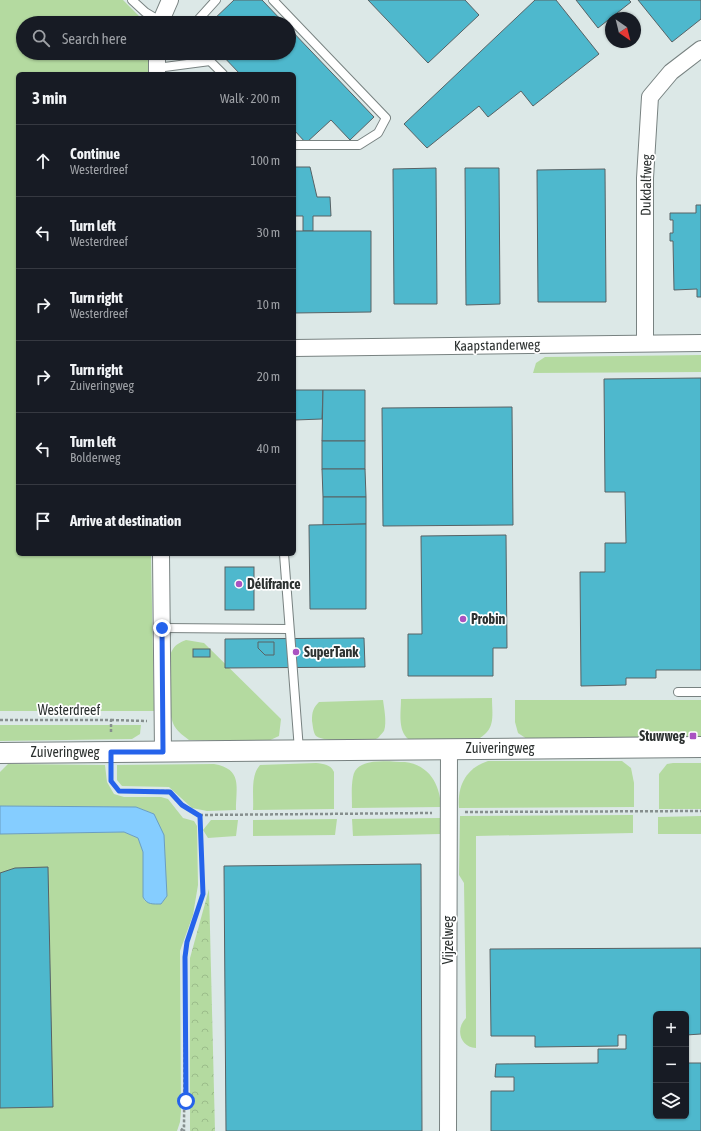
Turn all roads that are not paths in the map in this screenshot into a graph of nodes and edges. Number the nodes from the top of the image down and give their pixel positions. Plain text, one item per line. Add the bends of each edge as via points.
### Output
1 (132, 0) edge
2 (170, 0) edge
3 (216, 0) edge
4 (273, 0) edge
5 (151, 16) edge
6 (163, 16) edge
7 (202, 16) edge
8 (288, 16) edge
9 (296, 24) edge
10 (701, 49) edge
11 (210, 61) joint
12 (157, 65) edge
13 (221, 72) edge
14 (296, 145) edge
15 (645, 343) junction
16 (701, 343) edge
17 (296, 348) edge
18 (161, 556) edge
19 (284, 556) edge
20 (162, 628) junction
21 (289, 629) junction
22 (678, 692) dead end
23 (701, 692) edge
24 (701, 747) edge
25 (449, 748) junction
26 (299, 750) junction
27 (163, 752) junction
28 (0, 753) edge
29 (448, 1131) edge

1 - 5 lane
2 - 6 street
3 - 7 lane
4 - 8 lane
9 - 14 lane via 386,118 378,133 358,145
10 - 15 street, Dukdalfweg via 671,72 650,97 645,178
11 - 12 lane
11 - 13 lane
15 - 16 street, Kaapstanderweg
15 - 17 street, Kaapstanderweg
18 - 20 street
19 - 21 lane
20 - 21 lane
20 - 27 street
21 - 26 lane
22 - 23 lane
24 - 25 street, Zuiveringweg
25 - 26 street, Zuiveringweg
25 - 29 street, Vijzelweg
26 - 27 street, Zuiveringweg
27 - 28 street, Zuiveringweg

